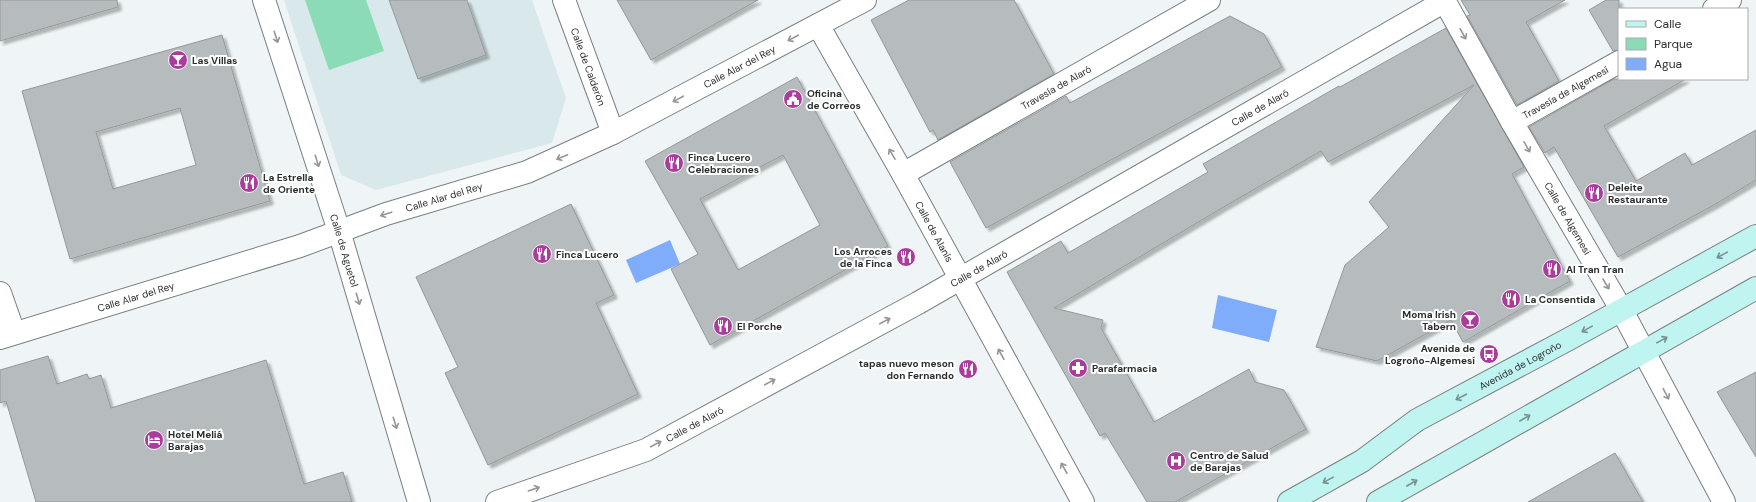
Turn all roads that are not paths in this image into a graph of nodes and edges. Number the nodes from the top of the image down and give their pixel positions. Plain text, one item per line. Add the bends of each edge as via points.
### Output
1 (264, 0) edge
2 (564, 0) edge
3 (865, 0) edge
4 (1209, 0) edge
5 (1444, 0) edge
6 (1730, 0) edge
7 (1716, 8) edge
8 (818, 25) junction
9 (1618, 63) edge
10 (1512, 122) junction
11 (613, 133) junction
12 (903, 174) junction
13 (339, 230) junction
14 (1756, 236) edge
15 (959, 279) junction
16 (1756, 288) edge
17 (0, 293) edge
18 (1621, 309) junction
19 (7, 336) edge
20 (1642, 351) junction
21 (419, 502) edge
22 (497, 502) edge
23 (1083, 502) edge
24 (1289, 502) edge
25 (1378, 502) edge
26 (1724, 502) edge

1 -> 13 street, Calle de Aguetol
2 - 11 street, Calle de Calderón
3 - 8 street, Calle Alar del Rey
4 - 12 street, Travesía de Alaró
5 -> 10 street, Calle de Algemesí
5 - 15 street, Calle de Alaró
6 - 7 street
8 -> 11 street, Calle Alar del Rey
12 -> 8 street, Calle de Alanís
9 - 10 street, Travesía de Algemesí
10 -> 18 street, Calle de Algemesí
11 -> 13 street, Calle Alar del Rey via 527,172
12 - 15 street, Calle de Alanís
13 - 19 street, Calle Alar del Rey via 300,246
13 -> 21 street, Calle de Aguetol
14 -> 18 main road, Avenida de Logroño
22 -> 15 street, Calle de Alaró via 646,450
23 -> 15 street, Calle de Alanís
20 -> 16 main road
17 - 19 street
18 - 20 street, Calle de Algemesí
18 -> 24 main road, Avenida de Logroño via 1417,420 1362,461
25 -> 20 main road
20 -> 26 street, Calle de Algemesí

